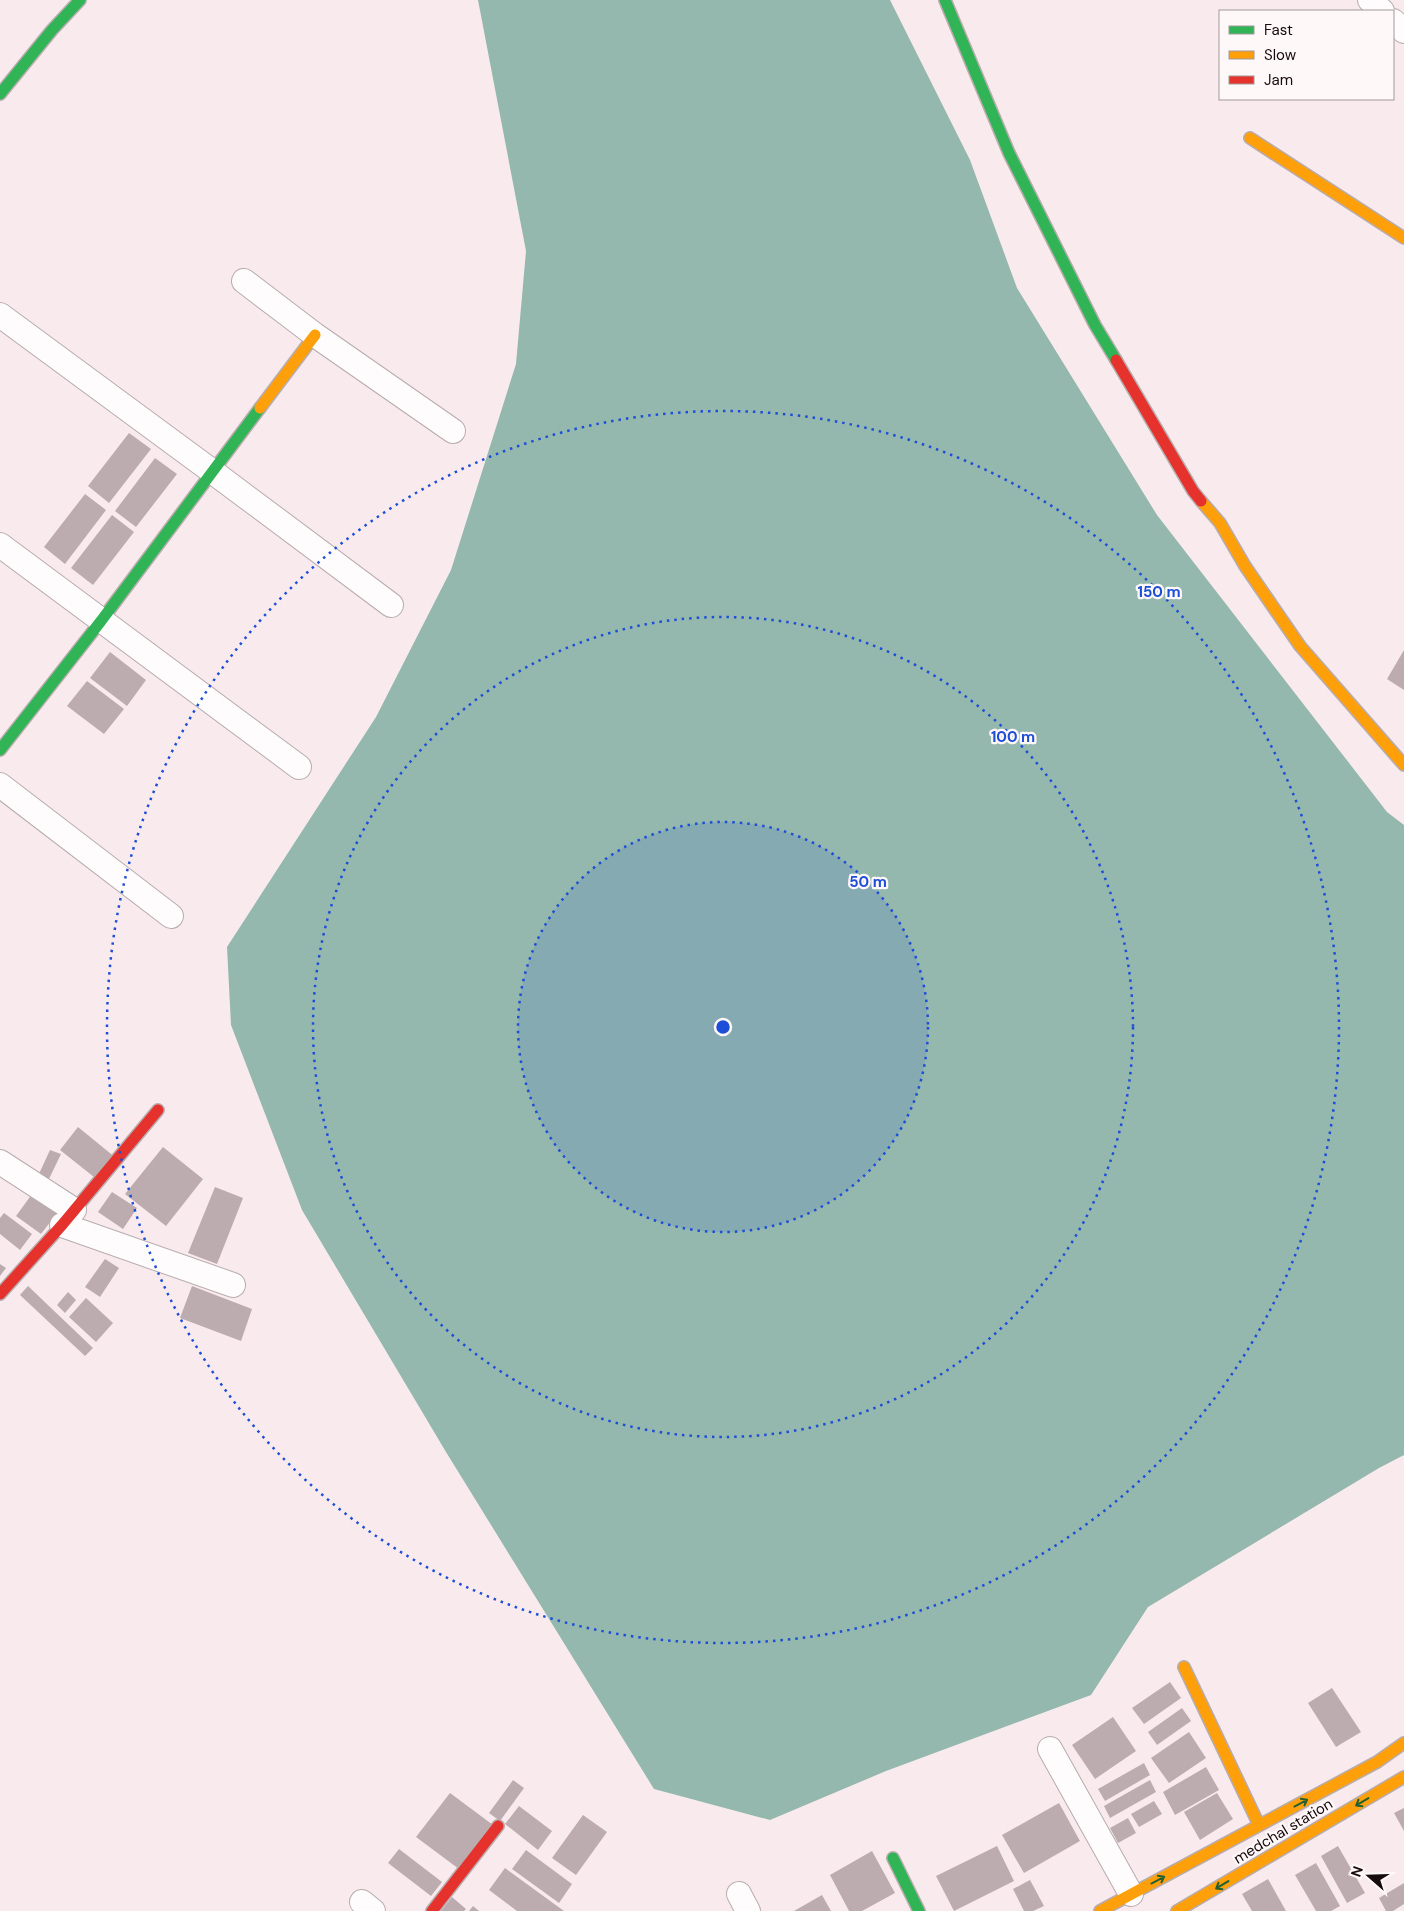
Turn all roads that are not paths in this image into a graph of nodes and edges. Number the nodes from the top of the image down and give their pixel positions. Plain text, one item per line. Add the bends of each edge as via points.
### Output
1 (80, 0) edge
2 (945, 0) edge
3 (1370, 0) edge
4 (1381, 10) edge
5 (1394, 22) edge
6 (1404, 31) edge
7 (0, 94) edge
8 (1250, 138) dead end
9 (1404, 238) edge
10 (244, 281) dead end
11 (0, 315) edge
12 (315, 335) junction
13 (453, 432) dead end
14 (214, 472) junction
15 (0, 545) edge
16 (391, 605) dead end
17 (101, 621) junction
18 (0, 750) edge
19 (1404, 765) edge
20 (299, 767) dead end
21 (0, 785) edge
22 (171, 916) dead end
23 (158, 1110) dead end
24 (0, 1162) edge
25 (68, 1217) junction
26 (233, 1285) dead end
27 (0, 1294) edge
28 (1184, 1668) dead end
29 (1404, 1743) edge
30 (1050, 1749) dead end
31 (1404, 1778) edge
32 (1259, 1825) junction
33 (498, 1826) dead end
34 (893, 1858) dead end
35 (1131, 1894) junction
36 (432, 1911) edge
37 (919, 1911) edge
38 (1100, 1911) edge
39 (1177, 1911) edge

1 - 7 street
2 - 19 street via 1008,153 1095,325 1193,491 1220,523 1300,646
3 - 4 street
5 - 6 street
8 - 9 street
10 - 12 street
11 - 14 street
12 - 13 street
12 - 14 street
14 - 16 street
14 - 17 street
15 - 17 street
17 - 18 street
17 - 20 street
21 - 22 street
23 - 25 street
24 - 25 street
25 - 26 street
25 - 27 street
28 - 32 street
32 -> 29 street via 1376,1762
30 - 35 street
31 -> 39 street, medchal station
35 -> 32 street
33 - 36 street
34 - 37 street
35 - 38 street

